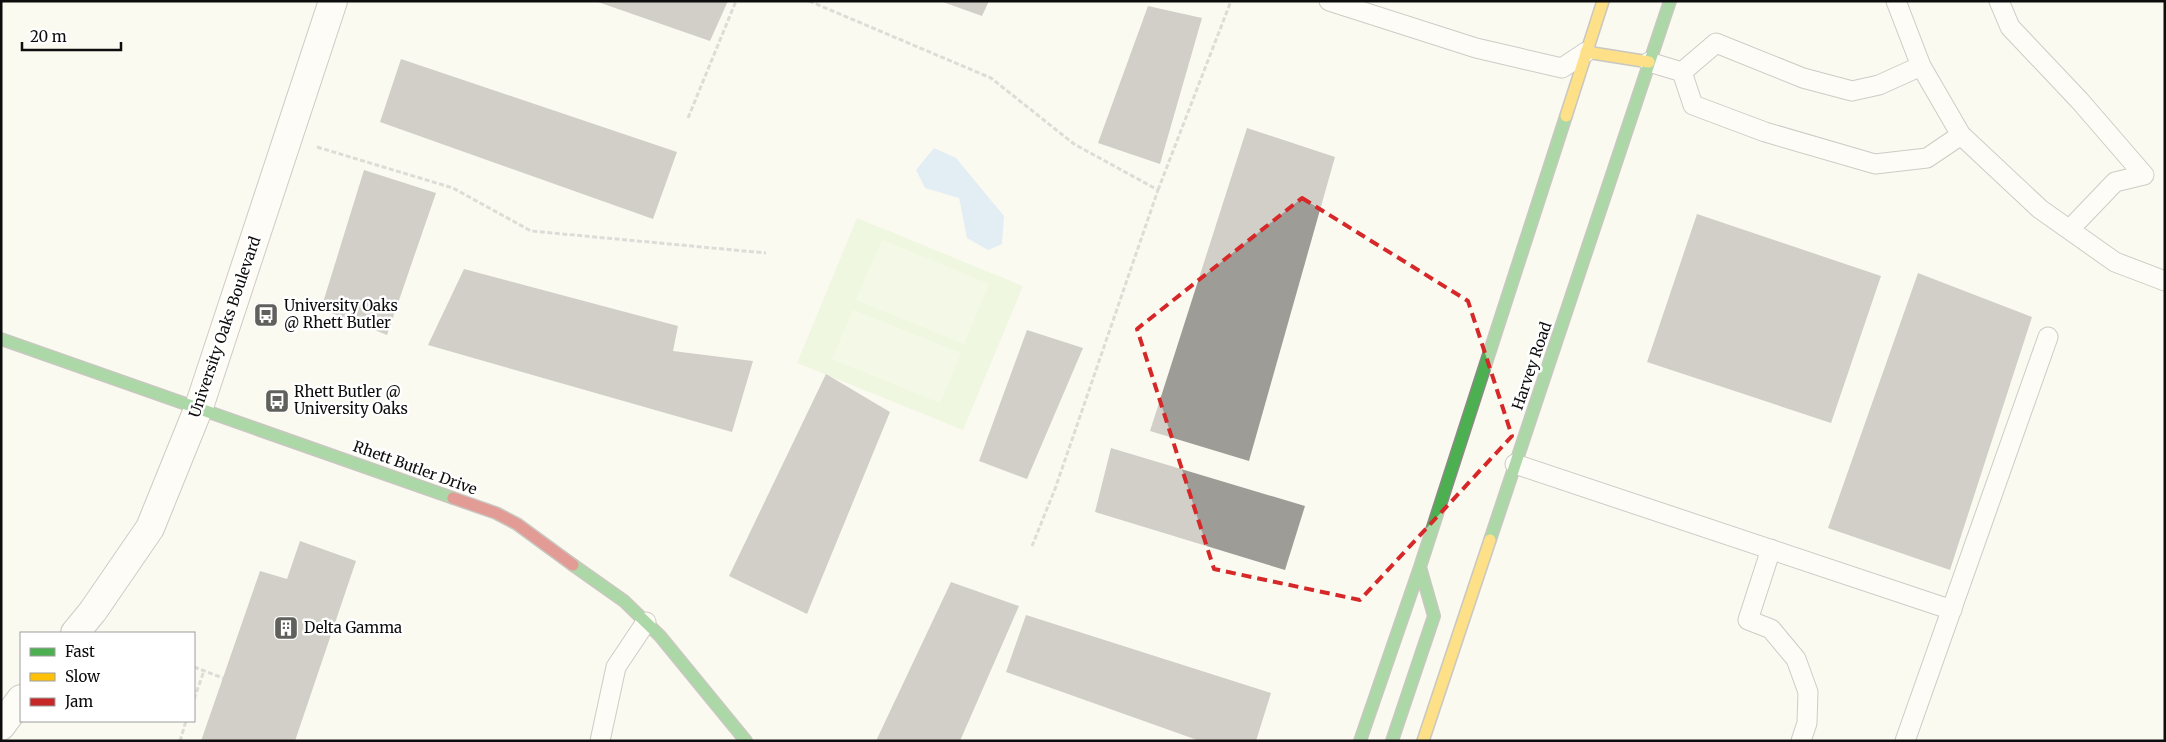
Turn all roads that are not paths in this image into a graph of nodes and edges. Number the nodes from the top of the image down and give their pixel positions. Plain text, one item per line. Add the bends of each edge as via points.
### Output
1 (333, 1) edge
2 (1329, 1) edge
3 (1604, 1) edge
4 (1670, 1) edge
5 (1896, 1) edge
6 (1999, 1) edge
7 (1586, 52) junction
8 (1649, 62) junction
9 (1921, 66) junction
10 (1682, 72) junction
11 (1961, 134) junction
12 (2070, 229) junction
13 (2165, 281) edge
14 (2048, 337) dead end
15 (1, 339) edge
16 (199, 407) junction
17 (1515, 464) junction
18 (1771, 549) junction
19 (1420, 567) junction
20 (1952, 610) junction
21 (646, 622) junction
22 (76, 632) edge
23 (20, 700) edge
24 (1, 726) edge
25 (600, 741) edge
26 (746, 741) edge
27 (1360, 741) edge
28 (1392, 741) edge
29 (1423, 741) edge
30 (1801, 741) edge
31 (1905, 741) edge

1 - 16 street, University Oaks Boulevard
2 - 7 lane via 1476,48 1562,68
3 - 7 main road
4 - 8 main road, Harvey Road
5 - 9 lane
6 - 12 lane via 2010,28 2080,101 2144,175 2115,182
7 - 8 main road
7 - 19 main road
8 - 10 lane
8 - 17 main road, Harvey Road
9 - 10 lane via 1879,85 1852,91 1803,78 1716,42
9 - 11 lane
10 - 11 lane via 1693,105 1765,132 1875,164 1927,158
11 - 12 lane via 2040,209
12 - 13 lane via 2115,262
14 - 20 lane
15 - 16 main road, Rhett Butler Drive
16 - 21 main road, Rhett Butler Drive via 496,513 517,524 624,601
16 - 22 street, University Oaks Boulevard via 150,528
17 - 18 lane
17 - 29 main road, Harvey Road
18 - 20 lane
18 - 30 lane via 1748,620 1771,629 1796,659 1808,692 1807,723
19 - 27 main road
19 - 28 main road via 1434,616
20 - 31 lane
21 - 25 lane via 616,667
21 - 26 main road, Rhett Butler Drive
23 - 24 street

